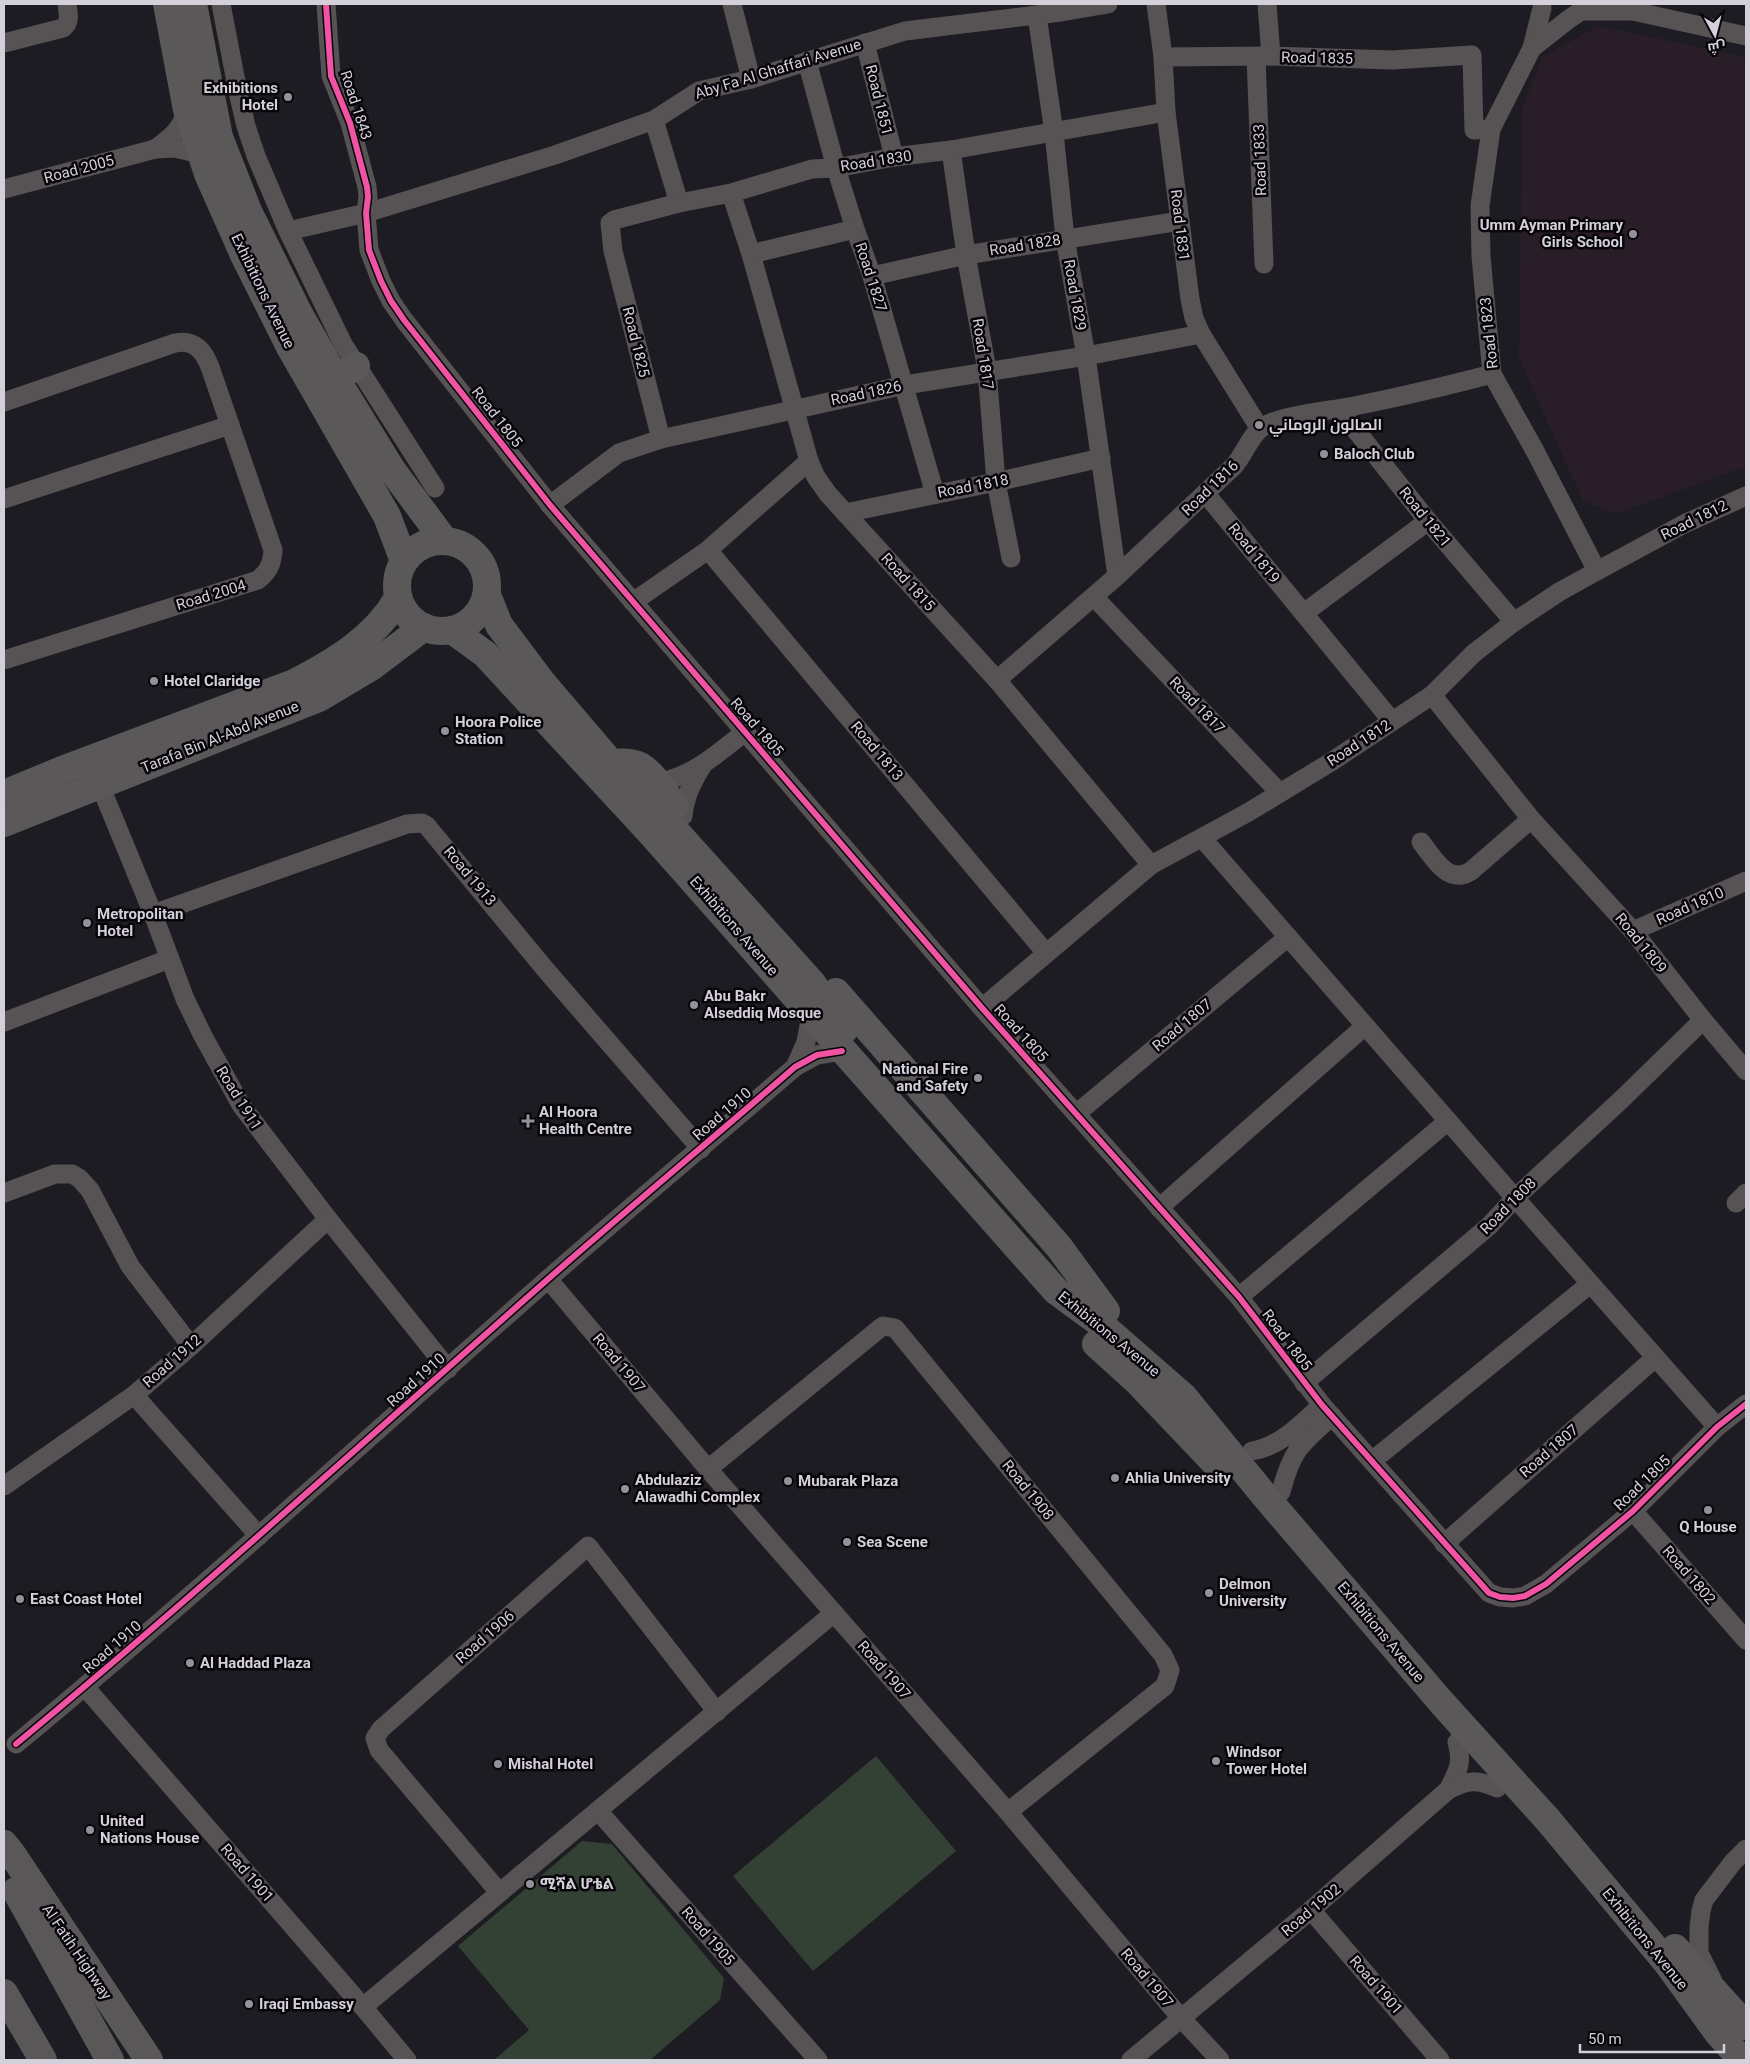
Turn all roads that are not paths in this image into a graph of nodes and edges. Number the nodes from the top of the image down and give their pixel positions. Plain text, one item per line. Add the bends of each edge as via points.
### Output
1 (67, 4) edge
2 (167, 4) edge
3 (193, 4) edge
4 (221, 4) edge
5 (326, 4) edge
6 (732, 4) edge
7 (1108, 4) edge
8 (1156, 4) edge
9 (1268, 4) edge
10 (1541, 6) edge
11 (1626, 8) edge
12 (1578, 11) edge
13 (1037, 15) junction
14 (1746, 36) edge
15 (865, 43) junction
16 (4, 44) edge
17 (1532, 48) junction
18 (1163, 57) junction
19 (1263, 57) junction
20 (807, 61) junction
21 (751, 79) junction
22 (187, 110) junction
23 (1166, 112) junction
24 (654, 120) junction
25 (1491, 129) junction
26 (1054, 133) junction
27 (155, 148) junction
28 (951, 150) junction
29 (200, 154) junction
30 (894, 157) junction
31 (836, 168) junction
32 (4, 189) edge
33 (730, 193) junction
34 (679, 203) junction
35 (366, 213) junction
36 (1180, 221) junction
37 (855, 230) junction
38 (288, 231) junction
39 (1066, 238) junction
40 (612, 244) joint
41 (751, 254) junction
42 (966, 255) junction
43 (1264, 264) dead end
44 (872, 276) junction
45 (1201, 334) junction
46 (1086, 356) junction
47 (987, 370) junction
48 (346, 372) junction
49 (1492, 374) junction
50 (905, 385) junction
51 (4, 402) edge
52 (794, 409) junction
53 (1339, 409) junction
54 (230, 425) junction
55 (1260, 429) junction
56 (661, 440) junction
57 (1101, 458) junction
58 (809, 461) junction
59 (996, 482) junction
60 (435, 488) dead end
61 (1205, 493) junction
62 (935, 494) junction
63 (1746, 496) edge
64 (4, 499) edge
65 (550, 505) junction
66 (845, 513) junction
67 (1428, 522) junction
68 (444, 540) junction
69 (708, 550) junction
70 (1011, 558) dead end
71 (404, 561) junction
72 (1597, 571) junction
73 (1117, 576) junction
74 (487, 595) junction
75 (1094, 597) junction
76 (398, 598) junction
77 (633, 602) junction
78 (1304, 613) junction
79 (1514, 622) junction
80 (424, 627) junction
81 (452, 630) junction
82 (4, 660) edge
83 (997, 680) junction
84 (1432, 695) junction
85 (1392, 721) junction
86 (745, 732) junction
87 (611, 763) junction
88 (702, 766) junction
89 (656, 783) junction
90 (100, 786) junction
91 (1279, 792) junction
92 (4, 794) edge
93 (683, 816) junction
94 (1531, 819) junction
95 (4, 823) edge
96 (1202, 838) junction
97 (1421, 842) dead end
98 (1151, 865) junction
99 (1746, 881) edge
100 (153, 914) junction
101 (1633, 931) junction
102 (1288, 936) junction
103 (1046, 953) junction
104 (169, 959) junction
105 (982, 1008) junction
106 (811, 1015) junction
107 (1703, 1020) junction
108 (4, 1022) edge
109 (1365, 1026) junction
110 (842, 1051) junction
111 (795, 1067) junction
112 (1746, 1071) edge
113 (1076, 1114) junction
114 (1448, 1121) junction
115 (701, 1149) junction
116 (4, 1194) edge
117 (1515, 1198) junction
118 (1159, 1208) junction
119 (328, 1219) junction
120 (548, 1279) junction
121 (1590, 1284) junction
122 (1056, 1291) junction
123 (1239, 1297) junction
124 (1106, 1311) junction
125 (191, 1346) junction
126 (1655, 1358) junction
127 (448, 1369) junction
128 (1304, 1383) junction
129 (134, 1395) junction
130 (1746, 1404) edge
131 (1327, 1411) junction
132 (1717, 1427) junction
133 (1252, 1451) junction
134 (1372, 1461) junction
135 (708, 1469) junction
136 (4, 1486) edge
137 (1281, 1492) junction
138 (1633, 1511) junction
139 (259, 1536) junction
140 (1444, 1544) junction
141 (834, 1613) junction
142 (1746, 1640) edge
143 (86, 1687) junction
144 (717, 1712) junction
145 (1457, 1742) junction
146 (16, 1744) dead end
147 (1497, 1788) junction
148 (1448, 1790) junction
149 (598, 1812) junction
150 (1008, 1812) junction
151 (4, 1844) edge
152 (1746, 1849) edge
153 (4, 1869) edge
154 (499, 1892) junction
155 (1311, 1910) junction
156 (4, 1993) edge
157 (1723, 2002) junction
158 (363, 2007) junction
159 (1180, 2017) junction
160 (1746, 2026) edge
161 (1718, 2033) junction
162 (43, 2060) edge
163 (110, 2060) edge
164 (149, 2060) edge
165 (407, 2060) edge
166 (818, 2060) edge
167 (1131, 2060) edge
168 (1220, 2060) edge
169 (1440, 2060) edge
170 (1742, 2060) edge

1 - 16 street via 69,20 63,28
2 - 22 main road, Exhibitions Avenue
3 - 48 main road, Exhibitions Avenue via 219,137 248,211 299,314
4 - 38 street via 246,126
5 - 35 street, Road 1843 via 331,76 355,142 368,197
6 - 21 street
7 - 13 street, Aby Fa Al Ghaffari Avenue
8 - 18 street, Road 1831
9 - 19 street, Road 1833
10 - 12 street via 1553,18
10 - 17 street, Road 1823
11 - 12 street
11 - 14 street
12 - 17 street
13 - 15 street, Aby Fa Al Ghaffari Avenue via 905,31
13 - 26 street, Road 1829
15 - 20 street, Aby Fa Al Ghaffari Avenue
15 - 30 street, Road 1851
17 - 25 street, Road 1823
18 - 19 street, Road 1835
18 - 23 street, Road 1831
19 - 25 street, Road 1835 via 1392,60 1472,55 1474,130
19 - 43 street, Road 1833
20 - 21 street, Aby Fa Al Ghaffari Avenue
20 - 31 street, Road 1827
21 - 24 street, Aby Fa Al Ghaffari Avenue via 699,91
22 - 27 street, Road 2005 via 183,124
22 - 29 main road, Exhibitions Avenue
23 - 26 street, Road 1830
23 - 36 street, Road 1831
24 - 34 street
24 - 35 street, Aby Fa Al Ghaffari Avenue via 555,155
25 - 49 street, Road 1823 via 1480,206 1481,256
26 - 28 street, Road 1830
26 - 39 street, Road 1829
27 - 29 street, Road 2005 via 176,148
27 - 32 street, Road 2005
28 - 30 street, Road 1830
28 - 42 street, Road 1817
29 - 71 main road, Exhibitions Avenue via 269,306 384,510
30 - 31 street, Road 1830
31 - 33 street, Road 1830 via 812,169
31 - 37 street, Road 1827
33 - 34 street, Road 1830
33 - 41 street, Road 1815
34 - 40 street, Road 1830 via 614,220 610,223
35 - 38 street, Aby Fa Al Ghaffari Avenue
35 - 65 street, Road 1805 via 369,250 391,301
36 - 39 street, Road 1828
36 - 45 street, Road 1831 via 1190,299
37 - 41 street
37 - 44 street, Road 1827
38 - 48 street via 343,344
39 - 42 street, Road 1828
39 - 46 street, Road 1829
40 - 56 street, Road 1825
41 - 52 street, Road 1815
42 - 44 street, Road 1828
42 - 47 street, Road 1817
44 - 50 street, Road 1827
45 - 46 street, Road 1826
45 - 55 street, Road 1831
46 - 47 street, Road 1826
46 - 57 street, Road 1829
47 - 50 street, Road 1826
47 - 59 street, Road 1817
48 - 60 street
48 - 68 main road, Exhibitions Avenue via 392,470
49 - 53 street
49 - 72 street, Road 1823
50 - 52 street, Road 1826
50 - 62 street, Road 1827
51 - 54 street, Road 2004 via 186,341 206,356
52 - 56 street, Road 1826
52 - 58 street, Road 1815
53 - 55 street via 1275,422
53 - 67 street, Road 1821
54 - 64 street
54 - 82 street, Road 2004 via 273,550 268,572 258,580
55 - 61 street, Road 1816 via 1243,456
56 - 65 street, Road 1826 via 619,453
57 - 59 street, Road 1818
57 - 73 street, Road 1829
58 - 66 street, Road 1815 via 816,477
58 - 69 street
59 - 62 street, Road 1818
59 - 70 street, Road 1817
61 - 73 street, Road 1816
61 - 78 street, Road 1819
62 - 66 street, Road 1818
63 - 72 street, Road 1812 via 1684,524
65 - 77 street, Road 1805
66 - 83 street, Road 1815
67 - 78 street
67 - 79 street, Road 1821
68 - 71 main road via 421,545
68 - 74 main road via 473,552 487,579
69 - 77 street
69 - 103 street, Road 1813
71 - 76 main road via 397,579
72 - 79 street, Road 1812
73 - 75 street, Road 1816
74 - 81 main road via 474,617
74 - 87 main road, Exhibitions Avenue via 498,625 510,642
75 - 83 street, Road 1816
75 - 91 street, Road 1817
76 - 80 main road via 404,610
76 - 92 main road, Tarafa Bin Al-Abd Avenue via 385,619 365,638 337,659 301,679
77 - 86 street, Road 1805
78 - 85 street, Road 1819
79 - 84 street, Road 1812 via 1474,653
80 - 81 main road
80 - 90 main road, Tarafa Bin Al-Abd Avenue via 371,667 319,698
81 - 106 main road, Exhibitions Avenue via 485,654 655,838
83 - 98 street, Road 1815
84 - 85 street, Road 1812
84 - 94 street, Road 1809
85 - 91 street, Road 1812
86 - 88 street
86 - 105 street, Road 1805
87 - 89 main road via 640,766
87 - 124 main road, Exhibitions Avenue via 812,983 863,1058 1046,1259
88 - 89 street
88 - 93 street via 684,802
89 - 93 main road
90 - 95 main road, Tarafa Bin Al-Abd Avenue
90 - 100 street, Road 1911
91 - 96 street, Road 1812
93 - 124 main road via 1059,1247
94 - 97 street via 1471,871 1460,876 1443,869
94 - 101 street, Road 1809
96 - 98 street, Road 1812
96 - 102 street
98 - 103 street, Road 1812
99 - 101 street, Road 1810
100 - 104 street, Road 1911
100 - 115 street, Road 1913 via 407,824 422,823 428,826 545,969
101 - 107 street, Road 1809
102 - 109 street
102 - 113 street, Road 1807
103 - 105 street, Road 1812
104 - 108 street
104 - 119 street, Road 1911 via 203,1036 242,1105
105 - 113 street, Road 1805
106 - 110 main road, Exhibitions Avenue
106 - 111 street, Road 1910 via 806,1042
107 - 112 street, Road 1809
107 - 117 street, Road 1808
109 - 114 street
109 - 118 street
110 - 111 street, Road 1910 via 817,1055
110 - 122 main road, Exhibitions Avenue
111 - 115 street, Road 1910
113 - 118 street, Road 1805
114 - 117 street
114 - 123 street
115 - 120 street, Road 1910
116 - 125 street via 55,1174 72,1174 79,1178 90,1190 130,1266
117 - 121 street
117 - 128 street, Road 1808 via 1490,1226
118 - 123 street, Road 1805
119 - 125 street, Road 1912
119 - 127 street, Road 1911
120 - 127 street, Road 1910
120 - 135 street, Road 1907
121 - 126 street
121 - 134 street
122 - 145 main road via 1097,1346 1139,1383 1207,1452 1280,1541
122 - 161 main road, Exhibitions Avenue via 1097,1321 1184,1397 1442,1703 1548,1820 1668,1964
123 - 128 street, Road 1805
124 - 133 main road, Exhibitions Avenue via 1182,1377
125 - 129 street, Road 1912
126 - 132 street
126 - 140 street, Road 1807
127 - 139 street, Road 1910
128 - 131 street, Road 1805
129 - 136 street, Road 1912
129 - 139 street
130 - 132 street, Road 1805
131 - 133 street via 1284,1439
131 - 134 street, Road 1805
131 - 137 street via 1296,1451
132 - 138 street, Road 1805
133 - 137 main road, Exhibitions Avenue
134 - 140 street, Road 1805
135 - 141 street, Road 1907
135 - 150 street, Road 1908 via 879,1329 891,1326 1163,1655 1170,1670 1165,1686
137 - 157 main road, Exhibitions Avenue
138 - 140 street, Road 1805 via 1546,1584 1525,1596 1500,1598 1489,1593
138 - 142 street, Road 1802
139 - 143 street, Road 1910
141 - 144 street
141 - 150 street, Road 1907
143 - 146 street, Road 1910
143 - 158 street, Road 1901
144 - 149 street
144 - 154 street, Road 1906 via 588,1546 381,1728 375,1738 379,1750
145 - 147 main road
145 - 148 street via 1461,1754 1459,1770
147 - 148 street, Road 1902 via 1481,1781 1464,1782
147 - 161 main road via 1645,1960
148 - 155 street, Road 1902
149 - 154 street
149 - 166 street, Road 1905
150 - 159 street, Road 1907
151 - 164 main road, Al Fatih Highway
152 - 157 street via 1704,1900 1699,1922 1699,1953
153 - 163 main road, Al Fatih Highway
154 - 158 street
155 - 159 street, Road 1902
155 - 169 street, Road 1901
156 - 162 main road
157 - 160 main road, Exhibitions Avenue
158 - 165 street, Road 1901
159 - 167 street, Road 1902
159 - 168 street, Road 1907
161 - 170 main road, Exhibitions Avenue

